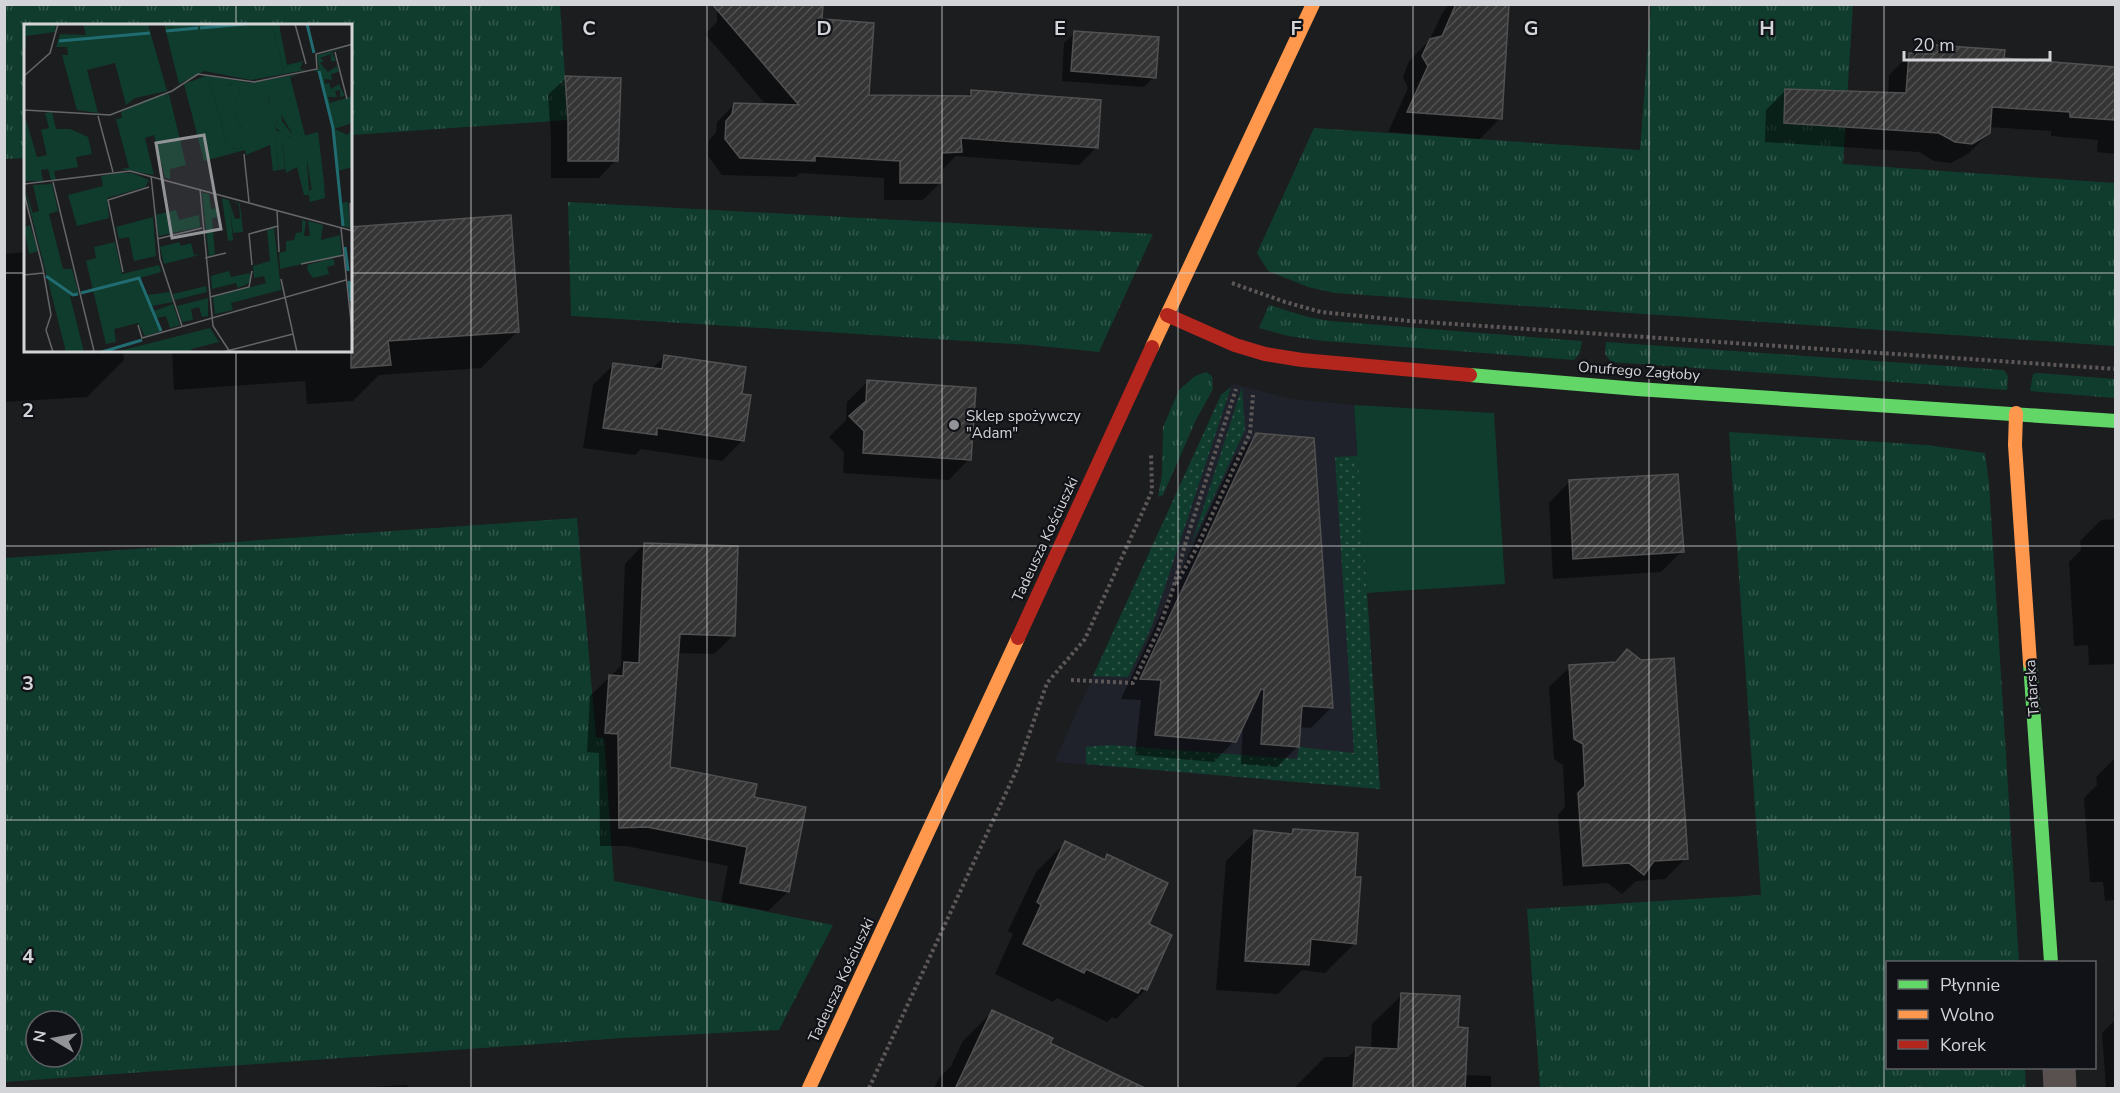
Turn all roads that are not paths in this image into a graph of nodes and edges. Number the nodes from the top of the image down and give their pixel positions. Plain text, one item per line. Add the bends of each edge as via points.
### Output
1 (1313, 4) edge
2 (1167, 315) junction
3 (2016, 413) junction
4 (2115, 421) edge
5 (2051, 961) edge
6 (2058, 1069) edge
7 (809, 1089) edge
8 (2060, 1089) edge

1 - 2 street, Tadeusza Kościuszki
2 - 3 street, Onufrego Zagłoby via 1235,345 1302,360 1637,389
2 - 7 street, Tadeusza Kościuszki
3 - 4 street, Onufrego Zagłoby
3 - 5 street, Tatarska via 2014,445
6 - 8 street

